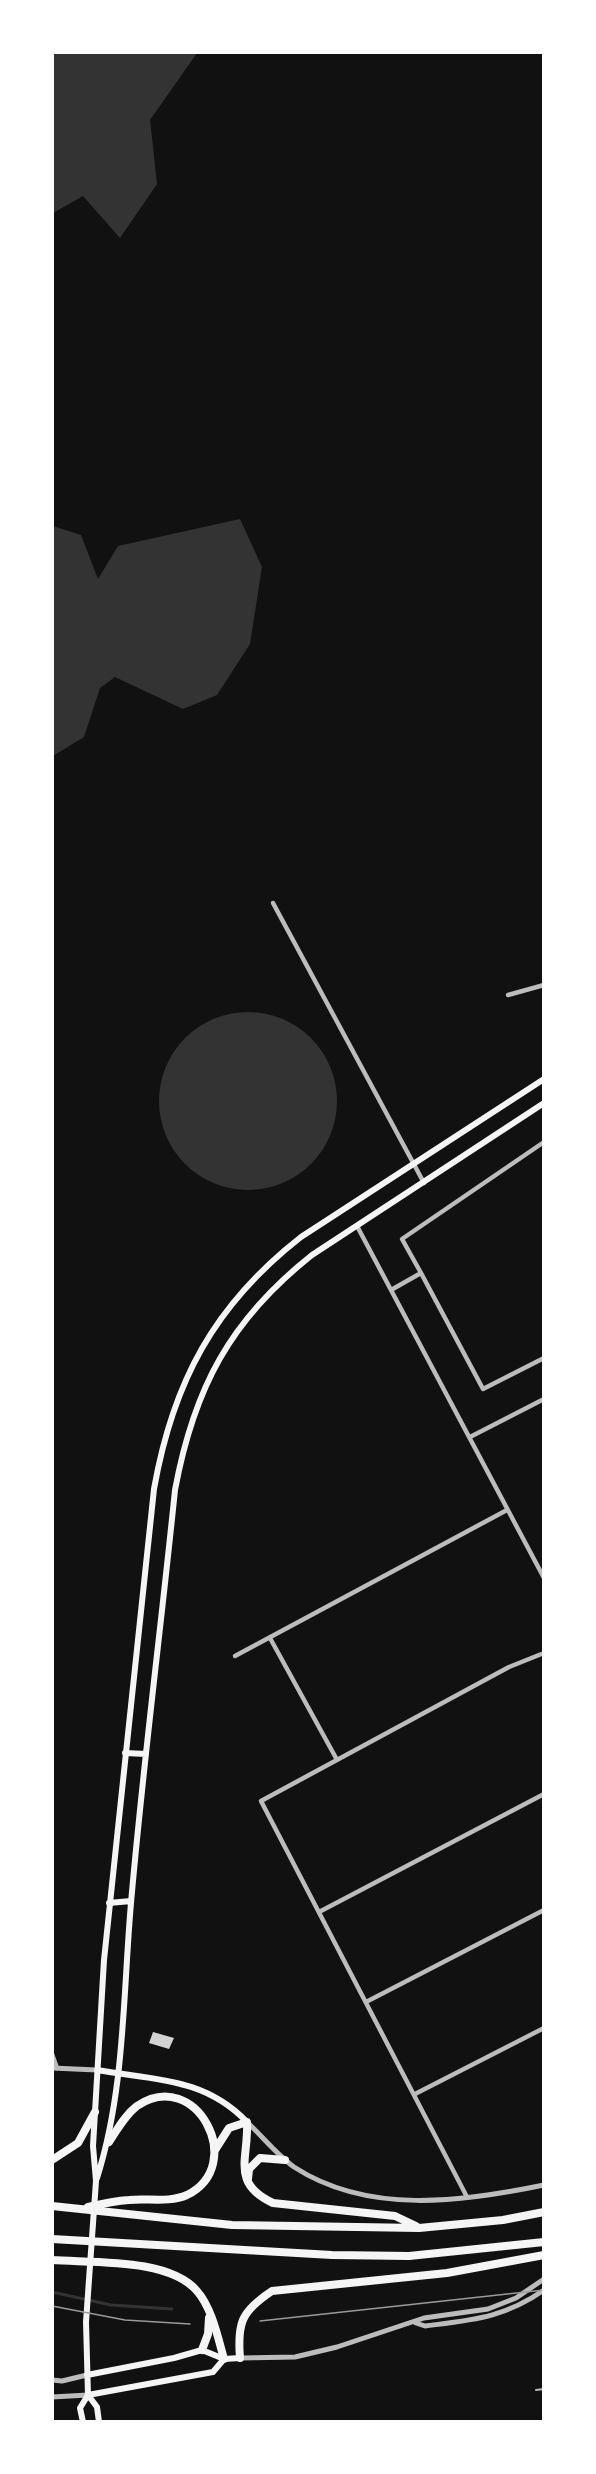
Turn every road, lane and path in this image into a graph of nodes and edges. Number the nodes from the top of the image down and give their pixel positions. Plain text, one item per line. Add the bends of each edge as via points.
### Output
1 (273, 903) dead end
2 (543, 985) edge
3 (508, 995) dead end
4 (543, 1078) edge
5 (543, 1103) edge
6 (543, 1142) edge
7 (414, 1166) junction
8 (424, 1183) junction
9 (357, 1226) junction
10 (421, 1274) junction
11 (391, 1290) junction
12 (543, 1358) edge
13 (543, 1399) edge
14 (470, 1437) junction
15 (507, 1510) junction
16 (543, 1578) edge
17 (270, 1638) junction
18 (543, 1653) edge
19 (235, 1656) dead end
20 (125, 1753) junction
21 (146, 1754) junction
22 (336, 1758) junction
23 (543, 1794) edge
24 (131, 1900) junction
25 (109, 1903) junction
26 (543, 1910) edge
27 (319, 1912) junction
28 (366, 2002) junction
29 (543, 2028) edge
30 (52, 2054) edge
31 (55, 2068) edge
32 (97, 2070) junction
33 (117, 2073) junction
34 (414, 2094) junction
35 (95, 2112) junction
36 (247, 2122) junction
37 (109, 2142) junction
38 (215, 2150) junction
39 (52, 2160) edge
40 (285, 2160) junction
41 (96, 2181) junction
42 (248, 2183) junction
43 (543, 2185) edge
44 (467, 2197) junction
45 (52, 2206) edge
46 (79, 2208) junction
47 (543, 2212) edge
48 (419, 2228) junction
49 (52, 2239) edge
50 (543, 2242) edge
51 (543, 2255) edge
52 (52, 2260) edge
53 (543, 2279) edge
54 (543, 2290) edge
55 (209, 2315) junction
56 (416, 2323) junction
57 (202, 2350) junction
58 (240, 2358) junction
59 (224, 2359) junction
60 (87, 2375) junction
61 (52, 2380) edge
62 (543, 2389) edge
63 (536, 2390) dead end
64 (88, 2395) junction
65 (52, 2397) edge
66 (83, 2421) edge
67 (99, 2421) edge

1 - 7 street
2 - 3 street
4 - 7 main road
5 - 8 main road
6 - 10 street via 402,1239
7 - 8 street
7 - 20 main road via 276,1257 234,1298 189,1368 162,1443 154,1489
8 - 9 main road
9 - 11 street
9 - 21 main road via 312,1254 249,1312 209,1376 183,1450 175,1490
10 - 11 street
10 - 12 street via 483,1389
11 - 14 street
13 - 14 street
14 - 15 street
15 - 16 street
15 - 17 street
17 - 19 street
17 - 22 street
18 - 22 street
20 - 21 main road
20 - 25 main road
21 - 24 main road
22 - 27 street via 261,1801
23 - 27 street
24 - 25 main road
24 - 33 main road
25 - 32 main road
26 - 28 street
27 - 28 street
28 - 34 street
29 - 34 street
30 - 31 street
31 - 32 street
32 - 33 main road
32 - 35 main road
33 - 36 main road via 199,2087
33 - 37 main road
34 - 44 street
35 - 39 highway via 78,2143
35 - 41 main road
36 - 38 highway via 229,2128
36 - 40 street
36 - 42 highway via 243,2167
37 - 38 highway via 137,2106 171,2098 199,2111 210,2127
37 - 41 main road
38 - 46 highway via 206,2178 187,2195
40 - 42 highway via 260,2158 249,2169
40 - 44 street via 335,2186 380,2198 428,2202
41 - 60 main road via 86,2322
42 - 48 highway via 257,2195 273,2203 395,2216
43 - 44 street
45 - 46 highway
46 - 48 highway via 232,2225
47 - 48 highway
49 - 50 highway via 409,2256
51 - 58 highway via 447,2273 272,2291 242,2316
52 - 55 highway via 146,2267 174,2274 198,2292
53 - 56 street via 498,2307 424,2318
54 - 56 street via 497,2316 425,2326
55 - 57 highway
55 - 59 highway
56 - 58 street via 309,2354 278,2359
57 - 59 main road
57 - 60 main road
58 - 59 main road
59 - 64 main road via 213,2372
60 - 61 street
60 - 64 main road
62 - 63 lane
64 - 65 street
64 - 66 main road via 80,2408
64 - 67 main road via 97,2407

